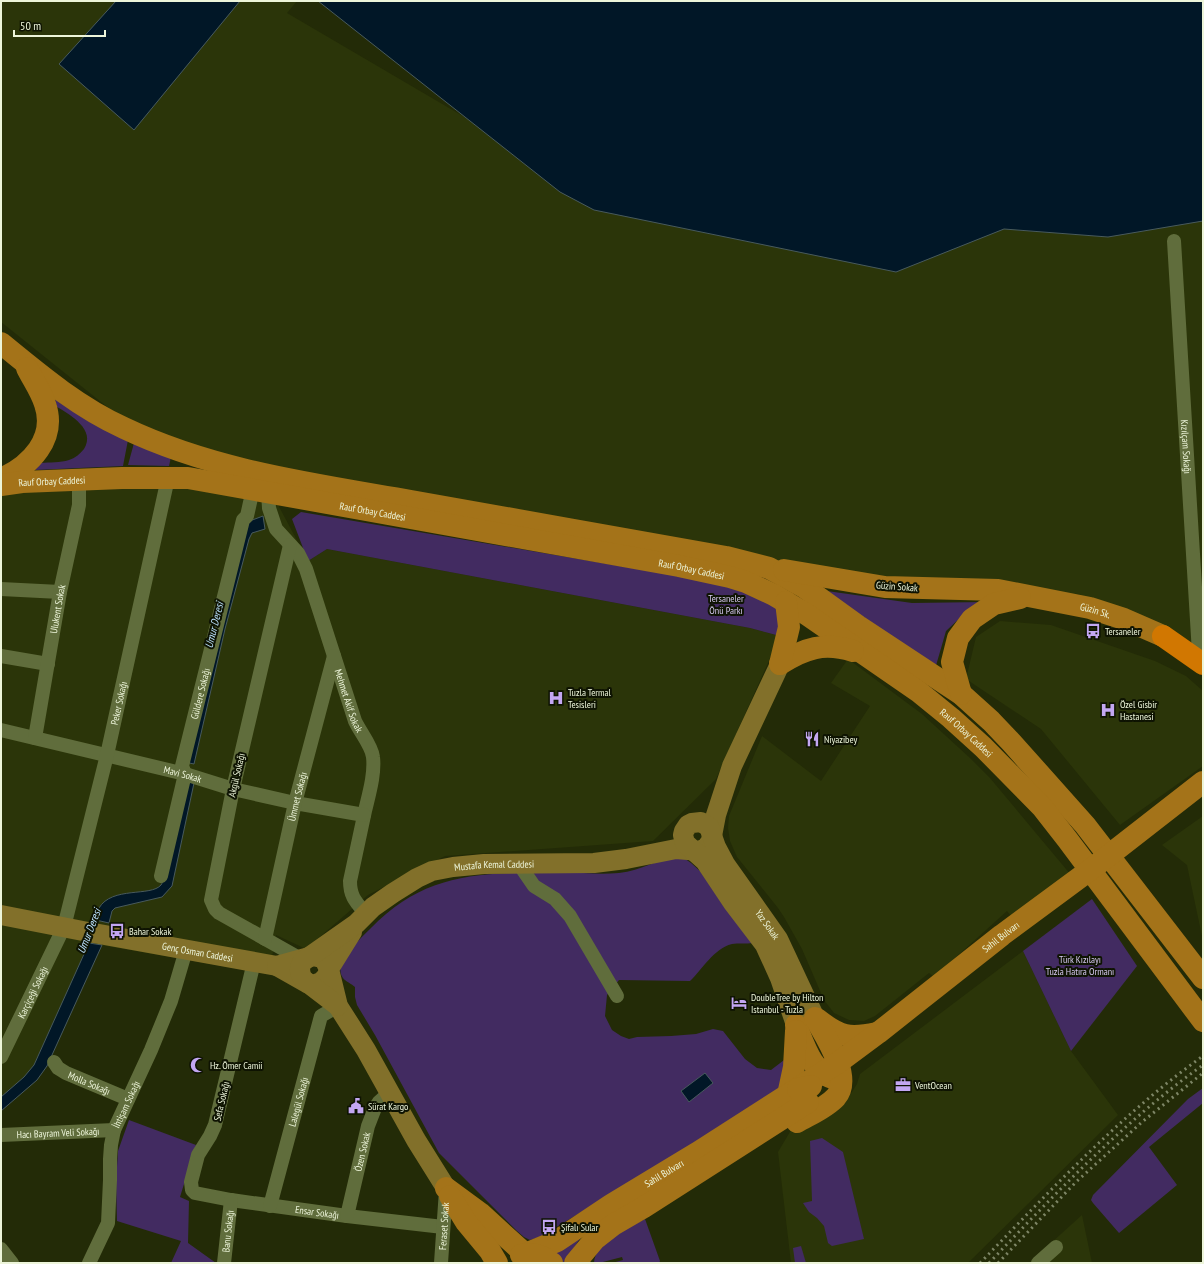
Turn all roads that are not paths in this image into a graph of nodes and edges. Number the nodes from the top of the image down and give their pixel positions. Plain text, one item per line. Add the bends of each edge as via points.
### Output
1 (1174, 241) dead end
2 (1, 343) edge
3 (22, 360) junction
4 (168, 478) junction
5 (1, 479) edge
6 (78, 480) junction
7 (1, 485) edge
8 (260, 491) junction
9 (290, 545) junction
10 (769, 568) junction
11 (1, 589) edge
12 (60, 592) junction
13 (1025, 596) junction
14 (786, 602) junction
15 (1163, 636) joint
16 (862, 654) junction
17 (1, 656) edge
18 (334, 656) junction
19 (1202, 657) edge
20 (48, 664) junction
21 (780, 664) junction
22 (961, 694) junction
23 (1, 730) edge
24 (35, 738) junction
25 (107, 755) junction
26 (732, 766) junction
27 (184, 774) junction
28 (1203, 782) edge
29 (233, 789) junction
30 (1203, 799) edge
31 (296, 803) junction
32 (364, 815) junction
33 (688, 825) junction
34 (712, 835) junction
35 (694, 850) junction
36 (649, 854) junction
37 (523, 870) dead end
38 (162, 876) dead end
39 (1, 915) edge
40 (361, 919) junction
41 (64, 927) junction
42 (265, 939) junction
43 (186, 950) junction
44 (305, 958) junction
45 (254, 962) junction
46 (277, 966) junction
47 (329, 969) junction
48 (1203, 978) edge
49 (307, 983) junction
50 (617, 996) dead end
51 (338, 1006) junction
52 (1203, 1021) edge
53 (805, 1022) junction
54 (870, 1035) junction
55 (1, 1057) edge
56 (54, 1062) dead end
57 (831, 1069) junction
58 (790, 1087) junction
59 (389, 1093) junction
60 (128, 1099) junction
61 (114, 1130) junction
62 (1, 1136) edge
63 (725, 1155) junction
64 (446, 1188) junction
65 (192, 1190) joint
66 (230, 1200) junction
67 (270, 1206) junction
68 (347, 1216) junction
69 (443, 1227) junction
70 (1056, 1247) dead end
71 (1, 1249) edge
72 (520, 1257) edge
73 (582, 1259) edge
74 (12, 1263) edge
75 (89, 1263) edge
76 (224, 1263) edge
77 (441, 1263) edge
78 (496, 1263) edge
79 (552, 1263) edge
80 (1038, 1263) edge

1 - 19 street, Kızılçam Sokağı
2 - 3 main road, Rauf Orbay Caddesi
3 - 5 main road, Rauf Orbay Caddesi via 45,405 47,430 43,442 28,462 16,472
3 - 10 main road, Rauf Orbay Caddesi via 73,400 96,414 165,446 215,462 320,485 726,557
4 - 6 main road, Rauf Orbay Caddesi
4 - 8 main road, Rauf Orbay Caddesi via 188,478
4 - 25 street, Peker Sokağı
6 - 7 main road, Rauf Orbay Caddesi
6 - 12 street, Ulukent Sokak via 79,505
8 - 9 street, Mehmet Akif Sokak via 276,529
8 - 14 main road, Rauf Orbay Caddesi via 707,571 746,582
8 - 27 street, Güldere Sokağı via 243,520 182,766
9 - 18 street, Mehmet Akif Sokak via 298,553 306,570
9 - 29 street, Akgül Sokağı
10 - 13 main road, Güzin Sokak via 885,587 998,590
10 - 22 main road, Rauf Orbay Caddesi via 804,587
11 - 12 street
12 - 20 street, Ulukent Sokak
13 - 15 main road, Güzin Sk. via 1090,608
13 - 22 main road via 994,604 972,619 958,638 952,662
14 - 16 main road, Rauf Orbay Caddesi
14 - 21 main road via 789,627
15 - 19 highway
16 - 21 main road via 824,646 799,652
16 - 52 main road, Rauf Orbay Caddesi via 919,692 968,732 1042,807
17 - 20 street
18 - 31 street, Ümmet Sokağı
18 - 32 street, Mehmet Akif Sokak via 355,721 373,757
20 - 24 street, Ulukent Sokak
21 - 26 street, Mustafa Kemal Caddesi
22 - 48 main road, Rauf Orbay Caddesi via 996,726 1085,825
23 - 24 street, Mavi Sokak
24 - 25 street, Mavi Sokak
25 - 27 street, Mavi Sokak
25 - 41 street, Peker Sokağı
26 - 33 street, Mustafa Kemal Caddesi
26 - 34 street, Mustafa Kemal Caddesi
27 - 29 street, Mavi Sokak
27 - 38 street, Güldere Sokağı
28 - 54 main road, Sahil Bulvarı
29 - 31 street, Mavi Sokak
29 - 42 street, Akgül Sokağı via 211,900 219,913
30 - 57 main road, Sahil Bulvarı via 1103,878 1010,946 854,1070
31 - 32 street, Mavi Sokak
31 - 42 street, Ümmet Sokağı
32 - 40 street, Mehmet Akif Sokak via 350,881 351,894
33 - 34 street via 701,822 709,827
33 - 35 street via 684,831 684,839 687,846
33 - 36 street, Mustafa Kemal Caddesi
34 - 35 street, Mustafa Kemal Caddesi via 706,848
34 - 53 street, Yaz Sokak via 725,864 778,939
35 - 36 street, Mustafa Kemal Caddesi via 676,849
35 - 53 street, Yaz Sokak via 705,861 765,946
36 - 40 street, Mustafa Kemal Caddesi via 594,864 484,864 432,871 393,893
37 - 50 street via 534,886 555,899 570,916
39 - 41 street, Genç Osman Caddesi
40 - 44 street, Mustafa Kemal Caddesi via 318,952
40 - 47 street, Mustafa Kemal Caddesi
41 - 43 street, Genç Osman Caddesi
41 - 55 street, Karçiçeği Sokağı
42 - 44 street, Akgül Sokağı
43 - 45 street, Genç Osman Caddesi
43 - 60 street, İhtişam Sokağı via 171,1000
44 - 46 street, Genç Osman Caddesi
44 - 47 street via 322,958
44 - 49 street via 300,969
45 - 46 street, Genç Osman Caddesi
45 - 65 street, Sefa Sokağı via 215,1125 198,1155 191,1182
46 - 49 street, Genç Osman Caddesi
47 - 49 street via 323,981
47 - 51 street, Genç Osman Caddesi
49 - 51 street, Genç Osman Caddesi
51 - 59 street, Genç Osman Caddesi
51 - 67 street, Lalegül Sokağı via 321,1016
53 - 54 main road via 842,1035
53 - 57 main road via 802,1040 812,1060
53 - 58 main road via 796,1050
54 - 57 main road, Sahil Bulvarı
56 - 60 street, Molla Sokağı via 66,1073
57 - 58 main road, Sahil Bulvarı
57 - 63 main road via 839,1094 831,1101 782,1130
58 - 63 main road, Sahil Bulvarı via 808,1102
58 - 72 main road, Sahil Bulvarı via 555,1242
59 - 64 street, Genç Osman Caddesi
59 - 68 street, Özen Sokak via 375,1108 368,1126
60 - 61 street, İhtişam Sokağı
61 - 62 street, Hacı Bayram Veli Sokağı
61 - 75 street, İhtişam Sokağı via 110,1159 108,1223
63 - 73 main road, Sahil Bulvarı via 604,1231
64 - 69 street, Feraset Sokak
64 - 72 main road via 480,1213
64 - 78 main road via 466,1222 490,1251
65 - 66 street, Ensar Sokağı via 195,1193
66 - 67 street, Ensar Sokağı
66 - 76 street, Banu Sokağı
67 - 68 street, Ensar Sokağı
68 - 69 street, Ensar Sokağı
69 - 77 street, Feraset Sokak
70 - 80 street
71 - 74 street
72 - 79 main road via 537,1254

